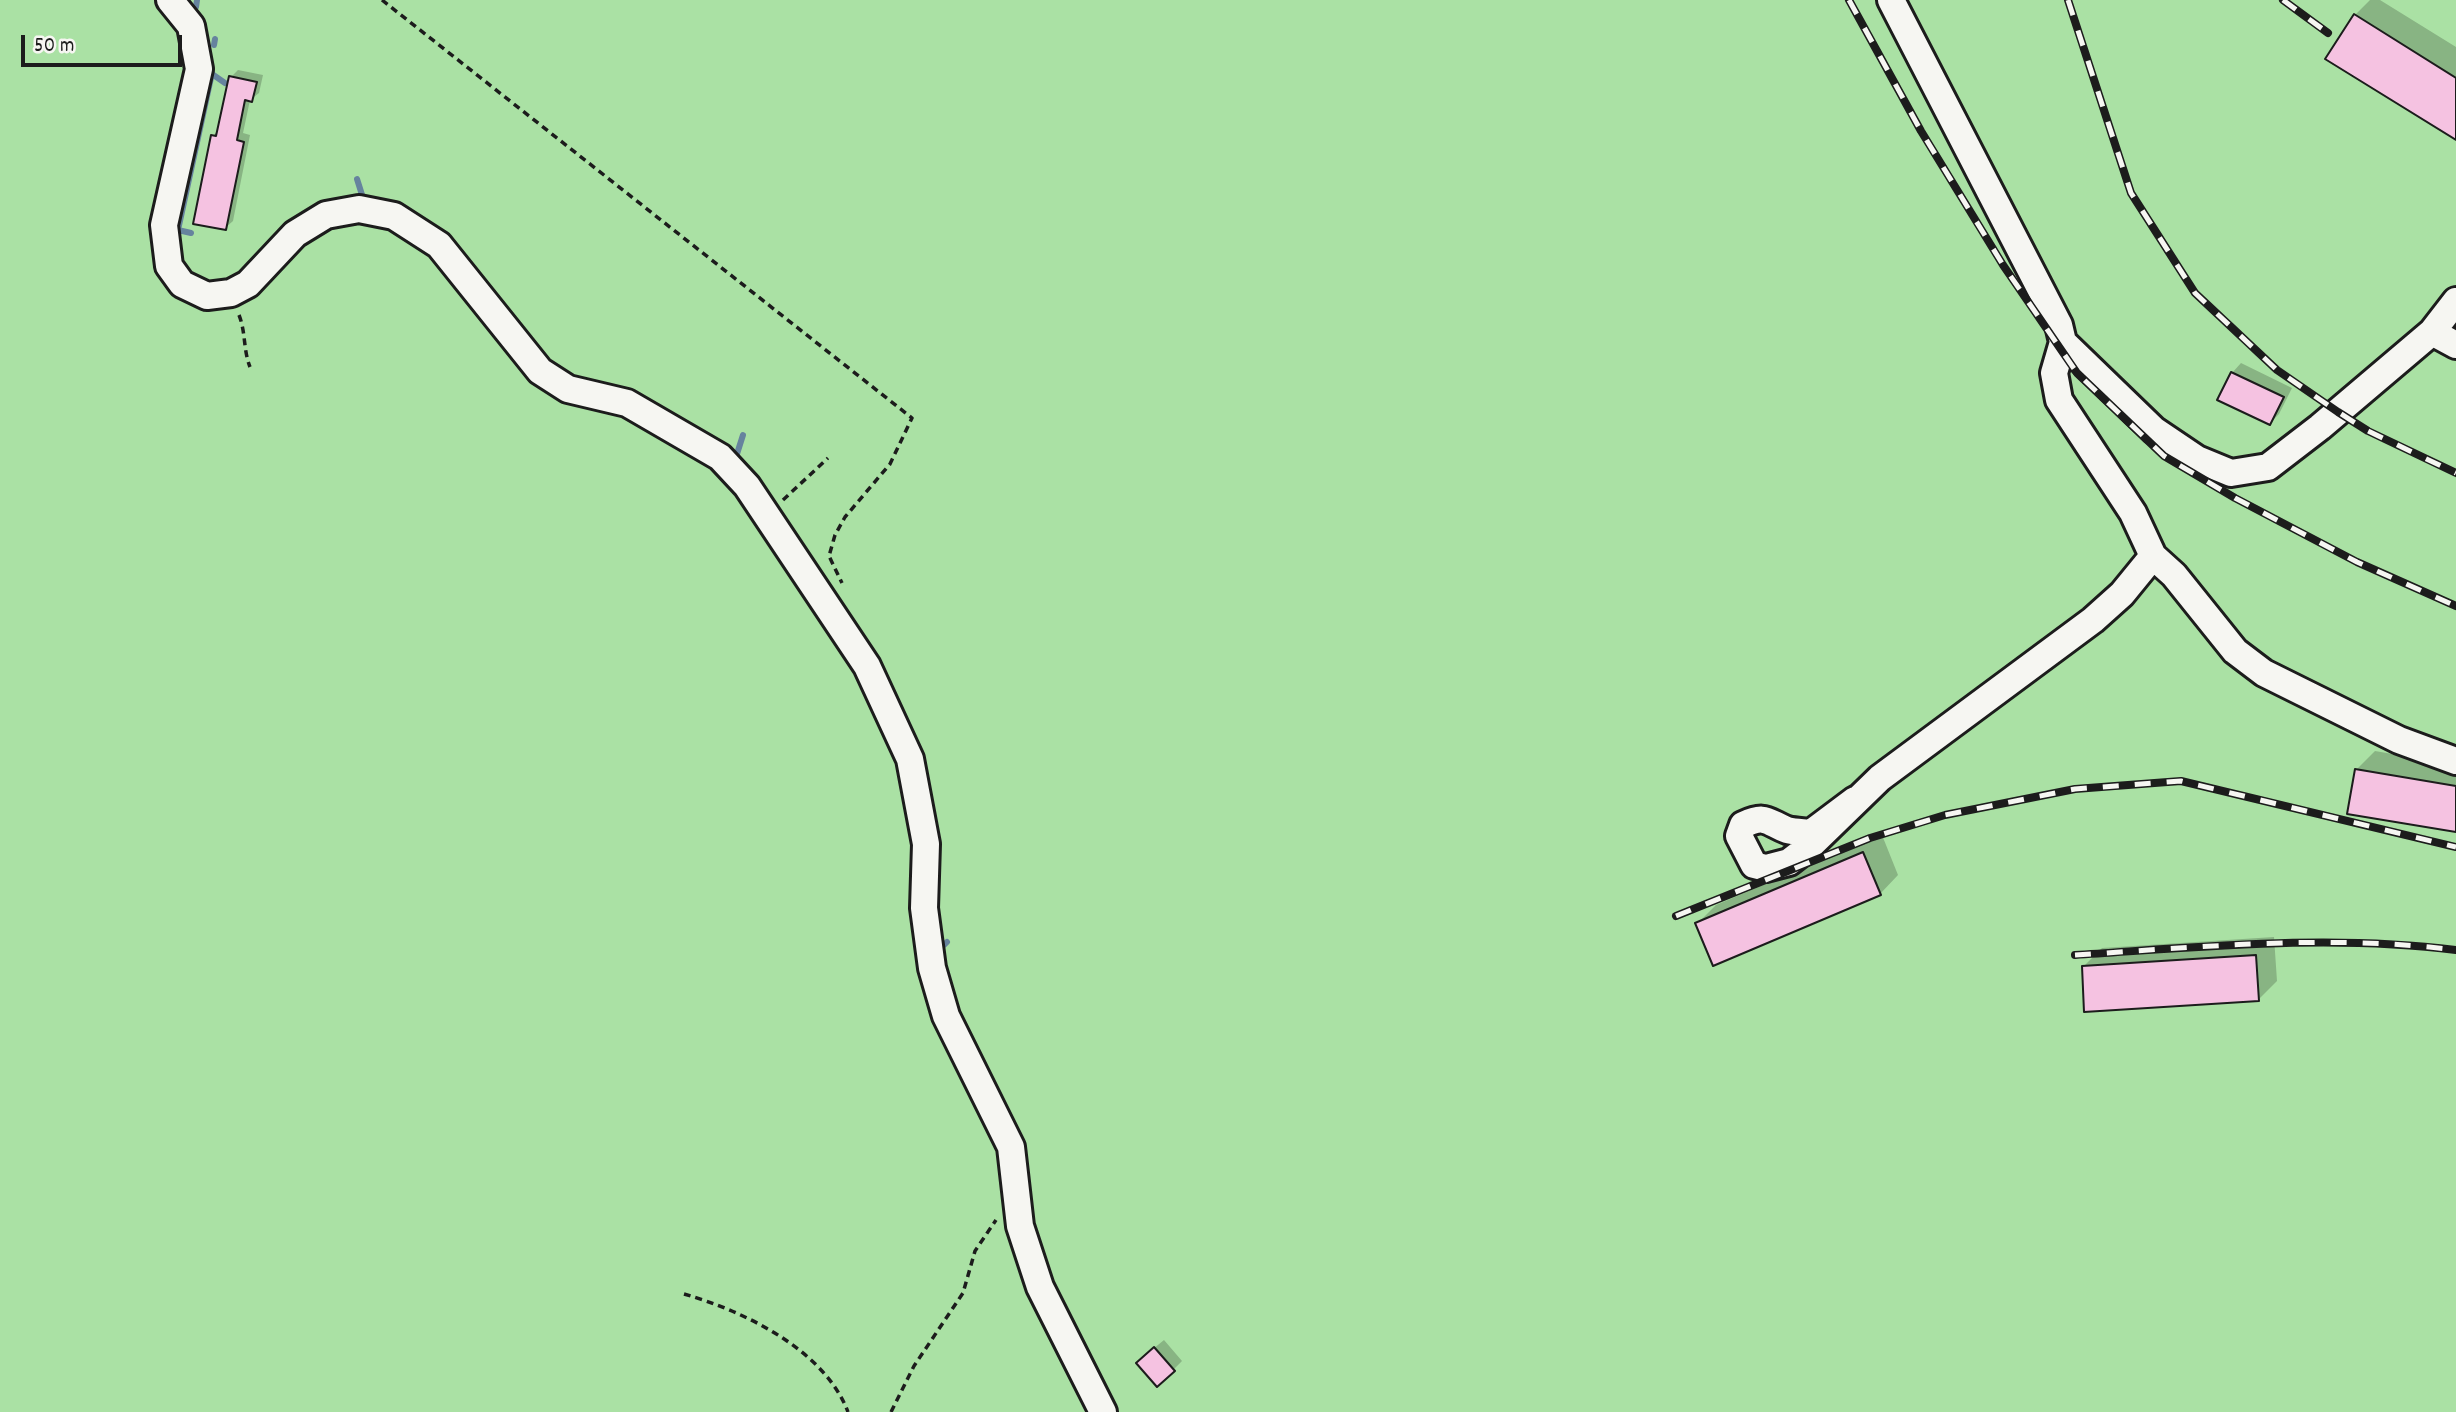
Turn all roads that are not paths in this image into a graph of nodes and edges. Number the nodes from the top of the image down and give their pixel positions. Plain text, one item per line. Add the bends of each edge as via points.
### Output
1 (170, 0) edge
2 (1891, 0) edge
3 (2456, 301) edge
4 (2432, 332) junction
5 (2063, 342) junction
6 (2456, 345) edge
7 (2153, 556) junction
8 (2456, 761) edge
9 (1855, 800) dead end
10 (1103, 1412) edge

1 - 10 lane via 191,26 199,69 164,225 173,275 207,296 231,293 248,284 295,234 326,215 359,209 394,216 439,245 540,371 568,389 627,403 720,457 747,486 867,666 911,759 926,844 924,908 932,968 946,1016 1011,1147 1020,1226 1040,1286
2 - 5 lane via 2059,325
3 - 4 lane
4 - 5 lane via 2268,467 2231,473 2197,459 2154,430
4 - 6 lane
5 - 7 lane via 2054,373 2059,400 2133,513
7 - 8 lane via 2235,650 2264,673 2399,740
7 - 9 lane via 2093,620

